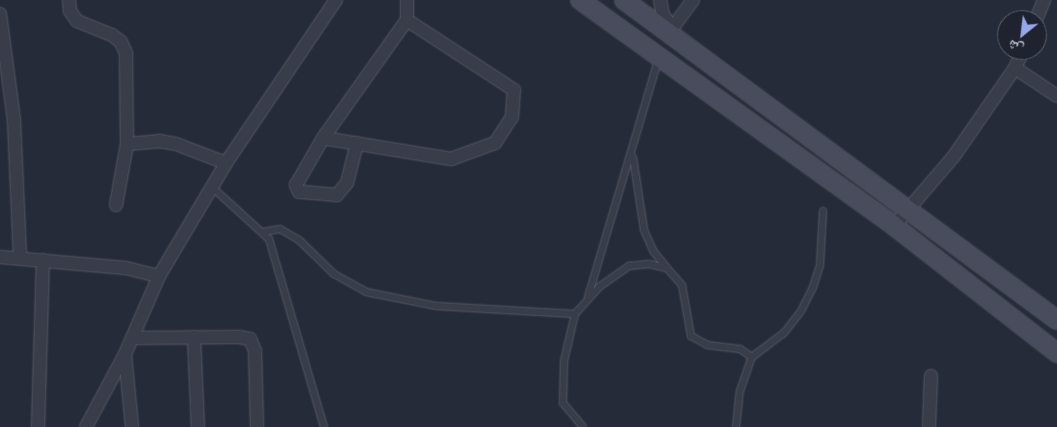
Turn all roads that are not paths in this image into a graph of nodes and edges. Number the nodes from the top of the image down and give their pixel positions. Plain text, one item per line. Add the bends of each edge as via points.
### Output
1 (69, 0) edge
2 (336, 0) edge
3 (406, 0) edge
4 (580, 0) edge
5 (624, 0) edge
6 (660, 0) edge
7 (693, 0) edge
8 (0, 14) edge
9 (407, 20) junction
10 (671, 31) junction
11 (659, 57) junction
12 (1019, 60) edge
13 (1015, 68) junction
14 (1057, 96) edge
15 (323, 138) junction
16 (357, 143) junction
17 (127, 144) junction
18 (632, 154) junction
19 (226, 163) junction
20 (212, 187) junction
21 (116, 205) dead end
22 (823, 211) dead end
23 (906, 211) junction
24 (894, 226) junction
25 (263, 232) junction
26 (949, 242) junction
27 (0, 257) edge
28 (20, 258) junction
29 (936, 258) junction
30 (43, 260) junction
31 (667, 268) junction
32 (159, 276) junction
33 (588, 298) junction
34 (575, 314) junction
35 (1057, 320) edge
36 (194, 337) junction
37 (132, 338) junction
38 (1057, 353) edge
39 (125, 354) junction
40 (752, 357) junction
41 (931, 376) dead end
42 (38, 427) edge
43 (86, 427) edge
44 (132, 427) edge
45 (198, 427) edge
46 (257, 427) edge
47 (324, 427) edge
48 (584, 427) edge
49 (736, 427) edge
50 (929, 427) edge

1 - 17 street via 70,11 77,21 112,35 121,42 126,53
2 - 19 street
3 - 9 street
4 - 11 street
5 - 10 street
6 - 10 street
7 - 10 street
8 - 28 street via 14,120
9 - 15 street
9 - 16 street via 514,90 512,117 495,143 451,159
10 - 23 street
11 - 18 lane
11 - 24 street
12 - 13 street
13 - 14 street
13 - 23 street via 954,156
15 - 16 street
15 - 16 street via 296,186 303,194 337,195 346,183
17 - 19 street via 159,141 176,144
17 - 21 street
18 - 31 lane via 644,230 651,247
18 - 33 lane
19 - 20 street
20 - 25 lane
20 - 32 street
22 - 40 lane via 820,265 805,303 784,333
23 - 24 street
23 - 26 street
24 - 29 street
25 - 34 lane via 280,230 299,240 334,274 366,292 436,306
25 - 47 lane via 276,256
26 - 29 street
26 - 35 street
27 - 28 street
28 - 30 street
29 - 38 street
30 - 32 street via 126,268
30 - 42 street
31 - 33 lane via 649,264 629,266
31 - 40 lane via 682,284 691,336 707,345 740,349
32 - 37 street
33 - 34 lane
34 - 48 lane via 564,361 563,403
36 - 37 street
36 - 45 street
36 - 46 street via 245,337 254,344
37 - 39 street
39 - 43 street
39 - 44 street
40 - 49 lane via 740,391
41 - 50 street

